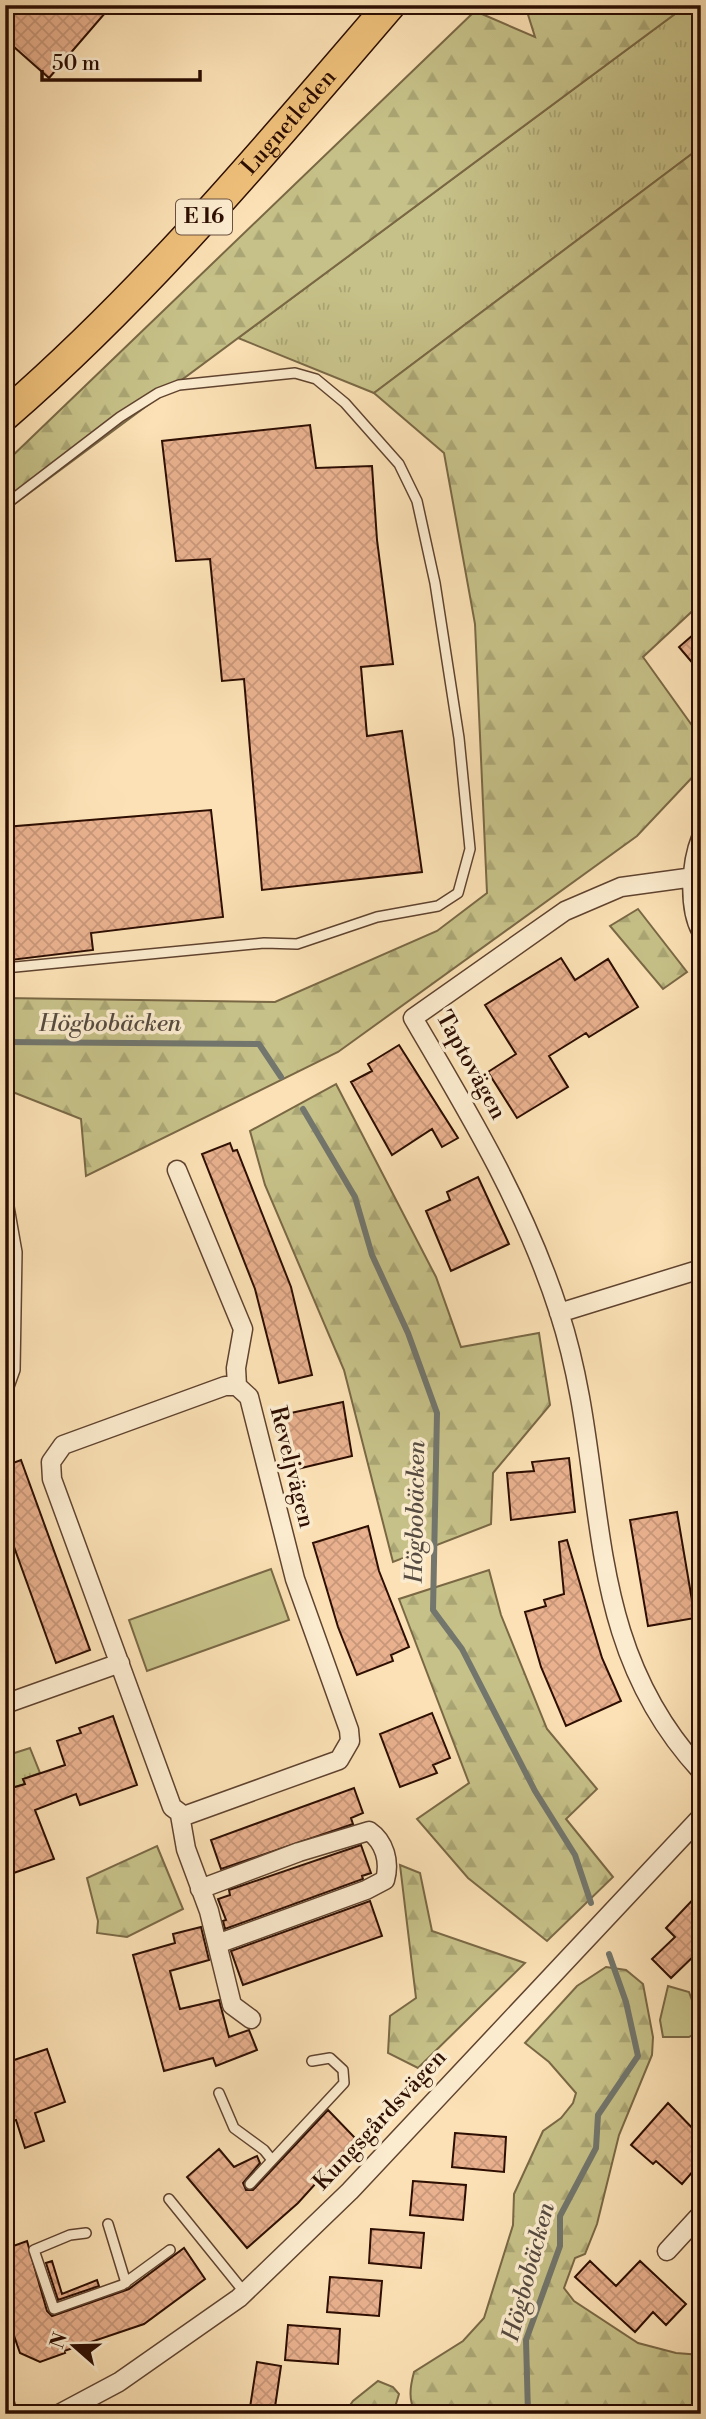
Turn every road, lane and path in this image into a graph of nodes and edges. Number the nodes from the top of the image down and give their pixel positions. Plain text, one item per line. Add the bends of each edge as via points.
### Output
1 (390, 5) edge
2 (5, 415) edge
3 (5, 505) edge
4 (701, 838) edge
5 (694, 877) junction
6 (701, 932) edge
7 (5, 968) edge
8 (177, 1170) dead end
9 (5, 1184) edge
10 (701, 1269) edge
11 (559, 1313) junction
12 (237, 1386) junction
13 (5, 1398) edge
14 (120, 1663) junction
15 (5, 1704) edge
16 (701, 1771) edge
17 (180, 1815) junction
18 (701, 1816) edge
19 (201, 1889) junction
20 (217, 1944) junction
21 (251, 2020) dead end
22 (312, 2061) dead end
23 (219, 2093) dead end
24 (272, 2160) junction
25 (250, 2184) dead end
26 (169, 2199) dead end
27 (701, 2214) edge
28 (107, 2224) dead end
29 (86, 2233) dead end
30 (170, 2250) dead end
31 (667, 2250) dead end
32 (126, 2283) junction
33 (245, 2293) junction
34 (5, 2404) edge
35 (8, 2414) edge
36 (59, 2414) edge

1 - 2 highway, Lugnetleden / E 16 via 200,222 62,366
3 - 7 lane via 158,393 179,385 295,373 316,379 372,431 399,464 417,501 449,663 470,849 458,893 438,906 377,917 297,944 264,943
4 - 5 street
5 - 6 street via 695,913
5 - 11 street, Taptovägen via 621,887 565,911 413,1018 511,1190
8 - 12 street via 243,1329
9 - 13 lane via 17,1252 15,1370
10 - 11 street
11 - 16 street, Taptovägen via 587,1431 611,1601 653,1709
12 - 14 street via 225,1386 63,1445 51,1462 52,1479
12 - 17 street, Reveljvägen via 249,1397 295,1580 350,1741 339,1760
14 - 15 street
14 - 17 street via 172,1807
17 - 19 street via 186,1849
18 - 33 street, Kungsgårdsvägen via 349,2191
19 - 20 street
19 - 20 street via 369,1831 377,1836 389,1866 385,1880 366,1890
20 - 21 street via 232,2005
22 - 24 lane via 330,2058 342,2070 344,2083
23 - 24 lane via 234,2128
24 - 25 lane
26 - 33 lane
27 - 31 street
28 - 32 lane
29 - 32 lane via 34,2250 54,2309
30 - 32 lane
33 - 36 street, Kungsgårdsvägen via 119,2382
34 - 35 street

